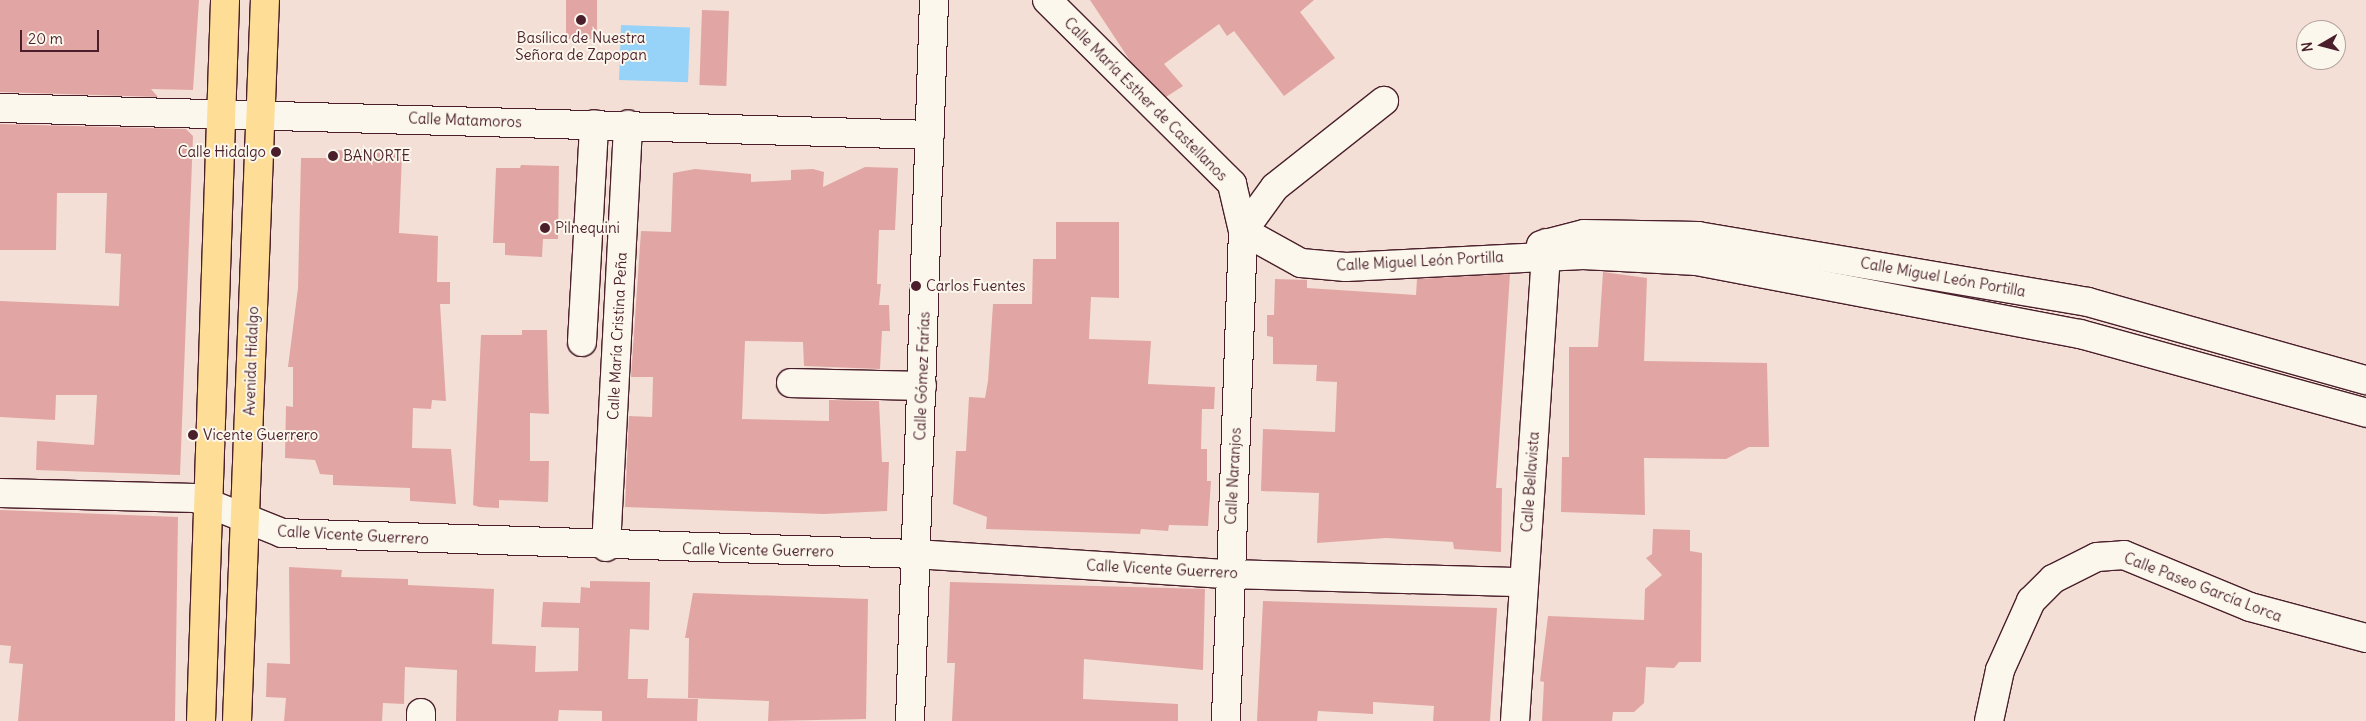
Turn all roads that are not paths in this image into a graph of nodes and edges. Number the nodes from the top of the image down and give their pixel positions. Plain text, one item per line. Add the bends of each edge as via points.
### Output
1 (225, 0) edge
2 (265, 0) edge
3 (934, 0) edge
4 (1046, 0) edge
5 (1384, 101) dead end
6 (0, 108) edge
7 (221, 113) junction
8 (261, 114) junction
9 (594, 124) junction
10 (628, 125) junction
11 (930, 135) junction
12 (1244, 231) junction
13 (1546, 250) junction
14 (2088, 302) junction
15 (2080, 334) junction
16 (582, 342) dead end
17 (2366, 380) edge
18 (791, 383) dead end
19 (922, 386) junction
20 (2366, 412) edge
21 (0, 493) edge
22 (209, 502) junction
23 (245, 519) junction
24 (606, 547) junction
25 (915, 554) junction
26 (1228, 574) junction
27 (1523, 582) junction
28 (2366, 638) edge
29 (201, 721) edge
30 (237, 721) edge
31 (910, 721) edge
32 (1226, 721) edge
33 (1515, 721) edge
34 (1989, 721) edge

1 - 7 main road
2 - 8 main road, Avenida Hidalgo
3 - 11 street, Calle Gómez Farías
4 - 12 street, Calle María Esther de Castellanos via 1232,184
5 - 12 street via 1275,187
6 - 7 street, Calle Matamoros
7 - 8 street, Calle Matamoros
7 - 22 main road
8 - 9 street, Calle Matamoros
8 - 23 main road, Avenida Hidalgo
9 - 10 street, Calle Matamoros
9 - 16 street
10 - 11 street, Calle Matamoros
10 - 24 street, Calle María Cristina Peña
11 - 19 street, Calle Gómez Farías
12 - 13 street, Calle Miguel León Portilla via 1301,263 1346,266 1514,256
12 - 26 street, Calle Naranjos
13 - 14 street, Calle Miguel León Portilla via 1584,234 1698,236
13 - 15 street, Calle Miguel León Portilla via 1697,261
13 - 27 street, Calle Bellavista
14 - 15 street
14 - 17 street, Calle Miguel León Portilla
15 - 20 street, Calle Miguel León Portilla
18 - 19 street
19 - 25 street, Calle Gómez Farías
21 - 22 street, Calle Vicente Guerrero via 195,498
22 - 23 street, Calle Vicente Guerrero
22 - 29 main road
23 - 24 street, Calle Vicente Guerrero via 282,533
23 - 30 main road, Avenida Hidalgo
24 - 25 street, Calle Vicente Guerrero
25 - 26 street, Calle Vicente Guerrero
25 - 31 street, Calle Gómez Farías
26 - 27 street, Calle Vicente Guerrero
26 - 32 street, Calle Naranjos
27 - 33 street, Calle Bellavista
28 - 34 street, Calle Paseo García Lorca via 2250,607 2124,555 2097,557 2053,579 2031,602 2000,670

